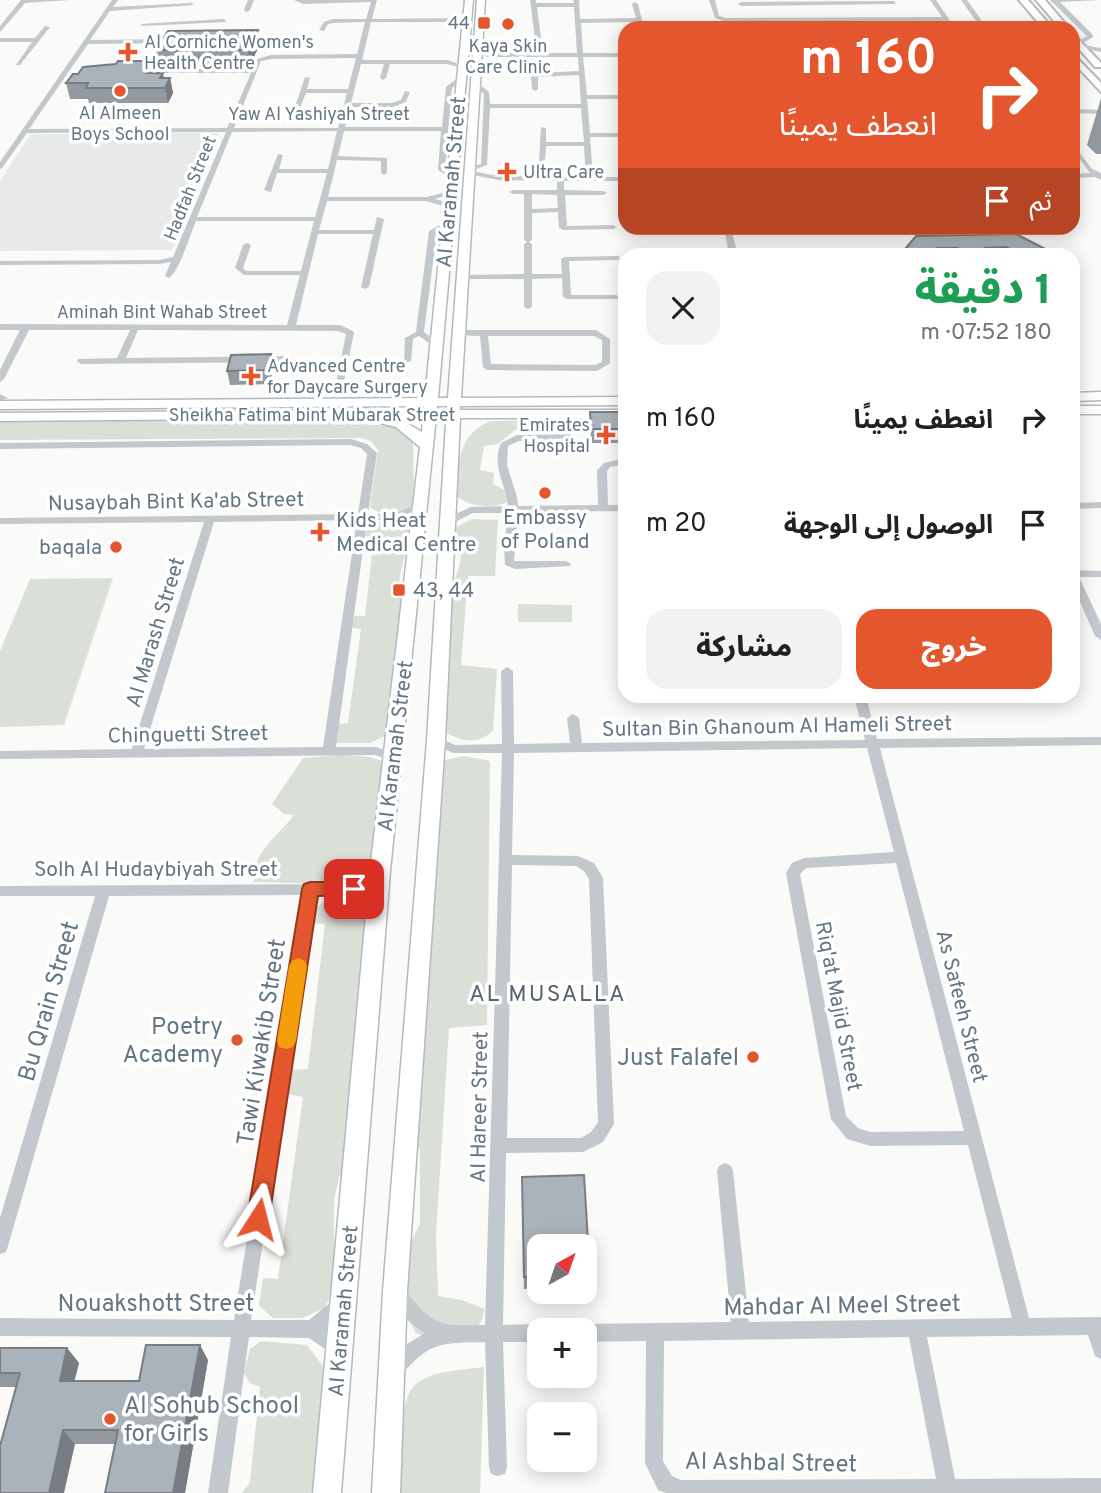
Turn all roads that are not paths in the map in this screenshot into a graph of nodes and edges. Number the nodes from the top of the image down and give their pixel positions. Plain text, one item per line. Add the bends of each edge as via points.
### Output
1 (67, 0) edge
2 (115, 0) edge
3 (251, 0) edge
4 (297, 0) edge
5 (374, 0) edge
6 (468, 0) edge
7 (481, 0) edge
8 (712, 0) edge
9 (933, 0) edge
10 (964, 0) edge
11 (1023, 0) edge
12 (1040, 0) edge
13 (1054, 0) edge
14 (24, 1) edge
15 (533, 2) edge
16 (576, 2) edge
17 (796, 2) edge
18 (1099, 2) edge
19 (192, 3) edge
20 (894, 3) dead end
21 (635, 4) dead end
22 (741, 4) dead end
23 (110, 9) junction
24 (247, 10) dead end
25 (857, 19) joint
26 (946, 19) joint
27 (466, 20) junction
28 (640, 20) joint
29 (224, 21) dead end
30 (369, 21) junction
31 (579, 21) junction
32 (979, 21) edge
33 (1042, 21) edge
34 (1059, 21) edge
35 (1076, 21) edge
36 (188, 22) junction
37 (143, 24) dead end
38 (1080, 25) edge
39 (47, 27) dead end
40 (0, 30) edge
41 (322, 30) dead end
42 (538, 38) dead end
43 (0, 40) edge
44 (37, 40) junction
45 (166, 41) junction
46 (179, 41) edge
47 (86, 42) junction
48 (1086, 50) edge
49 (1101, 50) edge
50 (160, 51) edge
51 (581, 55) junction
52 (618, 55) edge
53 (482, 56) junction
54 (360, 59) junction
55 (155, 61) edge
56 (388, 62) junction
57 (447, 62) joint
58 (462, 62) junction
59 (18, 64) dead end
60 (1080, 65) edge
61 (1101, 68) edge
62 (137, 71) edge
63 (149, 71) junction
64 (255, 71) junction
65 (66, 72) junction
66 (79, 72) edge
67 (582, 73) junction
68 (307, 78) dead end
69 (383, 78) dead end
70 (461, 78) junction
71 (477, 85) junction
72 (535, 89) dead end
73 (1101, 89) edge
74 (303, 91) junction
75 (352, 91) junction
76 (407, 92) dead end
77 (584, 97) junction
78 (618, 97) edge
79 (349, 105) junction
80 (486, 106) junction
81 (584, 106) junction
82 (298, 107) dead end
83 (1080, 111) edge
84 (1101, 112) edge
85 (543, 128) dead end
86 (231, 130) junction
87 (342, 130) junction
88 (445, 130) junction
89 (25, 131) junction
90 (587, 135) junction
91 (618, 135) edge
92 (542, 144) junction
93 (587, 144) junction
94 (1080, 154) edge
95 (280, 155) dead end
96 (335, 158) junction
97 (542, 161) dead end
98 (0, 167) edge
99 (275, 171) junction
100 (331, 171) junction
101 (471, 171) junction
102 (384, 173) dead end
103 (452, 176) junction
104 (1080, 176) edge
105 (1100, 176) edge
106 (498, 178) junction
107 (560, 178) junction
108 (590, 178) junction
109 (618, 179) edge
110 (470, 186) junction
111 (268, 190) dead end
112 (513, 192) dead end
113 (561, 192) junction
114 (450, 193) junction
115 (528, 193) junction
116 (603, 193) dead end
117 (324, 199) junction
118 (427, 199) junction
119 (449, 205) junction
120 (562, 210) junction
121 (528, 211) junction
122 (193, 219) junction
123 (319, 219) junction
124 (380, 219) dead end
125 (447, 225) junction
126 (613, 227) dead end
127 (316, 232) junction
128 (376, 232) junction
129 (247, 245) dead end
130 (178, 258) junction
131 (616, 258) dead end
132 (0, 263) edge
133 (305, 273) junction
134 (169, 276) dead end
135 (527, 276) junction
136 (566, 276) junction
137 (463, 277) junction
138 (365, 286) dead end
139 (616, 297) dead end
140 (527, 307) dead end
141 (0, 327) edge
142 (26, 327) junction
143 (135, 327) junction
144 (291, 327) junction
145 (420, 333) junction
146 (459, 333) junction
147 (484, 333) junction
148 (436, 344) junction
149 (289, 359) dead end
150 (81, 361) dead end
151 (120, 361) junction
152 (407, 361) dead end
153 (435, 369) junction
154 (457, 375) junction
155 (0, 379) edge
156 (340, 384) dead end
157 (1101, 396) edge
158 (1080, 397) edge
159 (1, 400) edge
160 (517, 401) junction
161 (618, 401) edge
162 (388, 402) junction
163 (430, 408) junction
164 (454, 408) junction
165 (1080, 410) edge
166 (1101, 410) edge
167 (346, 414) junction
168 (503, 414) junction
169 (618, 414) edge
170 (0, 417) edge
171 (570, 437) dead end
172 (0, 446) edge
173 (427, 446) junction
174 (451, 447) junction
175 (618, 463) edge
176 (449, 498) junction
177 (421, 506) junction
178 (1080, 506) edge
179 (1101, 506) edge
180 (603, 508) junction
181 (618, 508) edge
182 (512, 509) junction
183 (471, 510) junction
184 (394, 517) junction
185 (362, 518) junction
186 (210, 519) junction
187 (0, 522) edge
188 (447, 522) junction
189 (419, 530) junction
190 (566, 564) dead end
191 (1080, 574) edge
192 (1101, 574) edge
193 (1080, 590) edge
194 (1101, 636) edge
195 (507, 671) dead end
196 (862, 703) edge
197 (573, 718) dead end
198 (1101, 741) edge
199 (873, 744) junction
200 (444, 745) junction
201 (577, 748) junction
202 (508, 749) junction
203 (389, 750) junction
204 (329, 751) junction
205 (0, 755) edge
206 (136, 755) junction
207 (902, 857) junction
208 (505, 860) junction
209 (380, 871) junction
210 (310, 889) junction
211 (354, 889) junction
212 (104, 890) junction
213 (0, 891) edge
214 (379, 899) junction
215 (974, 1138) junction
216 (500, 1146) junction
217 (725, 1171) dead end
218 (0, 1246) edge
219 (395, 1291) junction
220 (344, 1303) junction
221 (1097, 1326) edge
222 (0, 1327) edge
223 (1023, 1327) junction
224 (240, 1328) junction
225 (916, 1328) junction
226 (312, 1329) junction
227 (741, 1330) junction
228 (655, 1332) junction
229 (527, 1333) edge
230 (597, 1333) edge
231 (441, 1334) junction
232 (494, 1334) junction
233 (1101, 1350) edge
234 (340, 1351) junction
235 (390, 1375) junction
236 (498, 1467) dead end
237 (947, 1488) junction
238 (1101, 1489) edge
239 (218, 1493) edge
240 (327, 1493) edge
241 (386, 1493) edge

1 - 14 street
2 - 23 street
3 - 24 street
4 - 5 street
5 - 30 street, Aminah Bint Wahab Street
6 - 27 main road, Al Karamah Street
7 - 53 main road, Al Karamah Street
8 - 25 street via 717,17 726,20
9 - 26 street
10 - 32 street
11 - 33 main road
12 - 34 main road
13 - 18 street
13 - 35 street
14 - 40 street
15 - 16 street
15 - 42 street
16 - 31 street
17 - 20 street
17 - 22 street
19 - 23 street
19 - 36 street
21 - 28 street
23 - 47 street
25 - 26 street
27 - 30 street
27 - 58 main road, Al Karamah Street
28 - 31 street
29 - 36 street
30 - 41 street via 329,21
30 - 54 street, Aminah Bint Wahab Street
31 - 51 street
36 - 37 street
38 - 48 street via 1091,36
39 - 44 street
43 - 44 street
44 - 59 street
45 - 46 street
45 - 47 street
45 - 50 street
47 - 65 street
48 - 49 street
48 - 61 main road
51 - 52 street
51 - 53 street
51 - 67 street
53 - 71 main road, Al Karamah Street
54 - 56 street
54 - 64 street via 271,57 259,60
54 - 75 street, Aminah Bint Wahab Street
55 - 63 street
56 - 57 street
56 - 69 street
57 - 58 street
58 - 70 main road, Al Karamah Street
60 - 73 main road
62 - 63 street
63 - 64 street
64 - 86 street, Hadfah Street
65 - 66 street
65 - 89 street
67 - 72 street via 537,75
67 - 77 street
68 - 74 street
70 - 88 street via 449,87
70 - 103 main road, Al Karamah Street
71 - 80 street via 487,93
71 - 101 main road, Al Karamah Street
74 - 75 street
74 - 82 street
75 - 79 street, Aminah Bint Wahab Street
76 - 79 street via 397,104
77 - 78 street
77 - 81 street
79 - 87 street, Aminah Bint Wahab Street
80 - 81 street
80 - 101 street via 484,165
81 - 90 street
83 - 84 street
85 - 92 street
86 - 87 street, Yaw Al Yashiyah Street
86 - 89 street, Yaw Al Yashiyah Street
86 - 122 street, Hadfah Street
87 - 88 street, Yaw Al Yashiyah Street
87 - 96 street, Aminah Bint Wahab Street
88 - 103 street via 441,170
89 - 98 street via 13,142
90 - 91 street
90 - 93 street
92 - 93 street
92 - 97 street
93 - 108 street
94 - 105 street
95 - 99 street
96 - 100 street, Aminah Bint Wahab Street
96 - 102 street via 384,158
99 - 100 street
99 - 111 street
100 - 117 street, Aminah Bint Wahab Street
101 - 106 street
101 - 110 main road, Al Karamah Street
103 - 114 main road, Al Karamah Street
104 - 105 street
106 - 107 street
106 - 110 street
107 - 108 street
107 - 113 street
108 - 109 street
110 - 137 main road, Al Karamah Street
112 - 115 street
113 - 115 street
113 - 116 street
113 - 120 street
114 - 118 street
114 - 119 main road, Al Karamah Street
115 - 121 street
117 - 118 street
117 - 123 street, Aminah Bint Wahab Street
118 - 119 street
119 - 125 main road, Al Karamah Street
120 - 121 street
120 - 126 street via 563,228
121 - 135 street
122 - 123 street
122 - 130 street, Hadfah Street
123 - 127 street, Aminah Bint Wahab Street
124 - 128 street
125 - 145 street via 433,231
125 - 148 main road, Al Karamah Street
127 - 128 street
127 - 133 street, Aminah Bint Wahab Street
128 - 138 street
129 - 133 street via 239,268 244,273
130 - 132 street, Hadfah Street
130 - 134 street
131 - 136 street via 565,259
133 - 144 street, Aminah Bint Wahab Street
135 - 136 street
135 - 137 street
135 - 140 street
136 - 139 street via 568,297
137 - 146 main road, Al Karamah Street
141 - 142 street, Aminah Bint Wahab Street
142 - 143 street, Aminah Bint Wahab Street
142 - 155 street, Aminah Bint Wahab Street
143 - 144 street, Aminah Bint Wahab Street
143 - 151 street
144 - 156 street via 340,328 349,333
145 - 148 street
145 - 152 street via 409,338
146 - 147 street
146 - 154 main road, Al Karamah Street
147 - 147 street via 596,333 606,339 606,363 597,368 487,368
148 - 153 main road, Al Karamah Street
149 - 151 street
150 - 151 street
153 - 162 main road via 418,392
153 - 163 main road, Al Karamah Street
154 - 160 main road via 469,393
154 - 164 main road, Al Karamah Street
157 - 158 main road
159 - 162 main road, Sheikha Fatima bint Mubarak Street
160 - 161 main road, Sheikha Fatima bint Mubarak Street
160 - 164 main road, Sheikha Fatima bint Mubarak Street
162 - 163 main road, Sheikha Fatima bint Mubarak Street
163 - 164 main road, Sheikha Fatima bint Mubarak Street
163 - 167 main road, Sheikha Fatima bint Mubarak Street
163 - 173 main road, Al Karamah Street
164 - 168 main road, Sheikha Fatima bint Mubarak Street
164 - 174 main road, Al Karamah Street
165 - 166 main road
167 - 170 main road, Sheikha Fatima bint Mubarak Street
167 - 173 main road via 403,425
168 - 169 main road, Sheikha Fatima bint Mubarak Street
168 - 174 main road via 470,425
171 - 182 street via 517,438 504,445 501,470
172 - 185 street via 351,442 372,453
173 - 177 main road, Al Karamah Street
174 - 176 main road, Al Karamah Street
175 - 180 street via 602,470
176 - 183 street
176 - 188 main road, Al Karamah Street
177 - 184 street, Nusaybah Bint Ka'ab Street
177 - 189 main road, Al Karamah Street
178 - 179 street
180 - 181 street
180 - 182 street
182 - 183 street
182 - 190 street via 509,563
183 - 188 street
184 - 185 street, Nusaybah Bint Ka'ab Street
184 - 189 street, Nusaybah Bint Ka'ab Street
185 - 186 street, Nusaybah Bint Ka'ab Street
185 - 204 street
186 - 187 street, Nusaybah Bint Ka'ab Street
186 - 206 street, Al Marash Street
188 - 200 main road, Al Karamah Street
189 - 203 main road, Al Karamah Street
191 - 192 street
193 - 194 street
195 - 202 street, Al Hareer Street
196 - 199 street, As Safeeh Street
197 - 201 street
198 - 199 street, Sultan Bin Ghanoum Al Hameli Street
199 - 201 street, Sultan Bin Ghanoum Al Hameli Street
199 - 207 street, As Safeeh Street
200 - 202 street, Sultan Bin Ghanoum Al Hameli Street
200 - 219 main road, Al Karamah Street via 434,761
201 - 202 street, Sultan Bin Ghanoum Al Hameli Street
202 - 208 street, Al Hareer Street
203 - 204 street, Chinguetti Street
203 - 209 main road, Al Karamah Street
204 - 206 street, Chinguetti Street
205 - 206 street, Chinguetti Street
207 - 215 street, As Safeeh Street
207 - 215 street, Riq'at Majid Street via 804,863 793,873 839,1119 853,1134 870,1139
208 - 216 street, Al Hareer Street
208 - 216 street via 578,861 596,878 606,1124 583,1146
209 - 211 street
209 - 214 main road, Al Karamah Street
210 - 211 street, Solh Al Hudaybiyah Street
210 - 212 street, Solh Al Hudaybiyah Street
210 - 224 street, Tawi Kiwakib Street
211 - 214 street, Solh Al Hudaybiyah Street
212 - 213 street, Solh Al Hudaybiyah Street
212 - 218 street, Bu Qrain Street
214 - 220 main road, Al Karamah Street
215 - 223 street, As Safeeh Street
216 - 232 street, Al Hareer Street
217 - 227 street
219 - 231 street via 413,1314
219 - 235 main road, Al Karamah Street
220 - 226 street
220 - 234 main road, Al Karamah Street
221 - 223 street, Mahdar Al Meel Street
221 - 233 street
222 - 224 street, Nouakshott Street
223 - 225 street, Mahdar Al Meel Street
224 - 226 street, Nouakshott Street
224 - 239 street, Tawi Kiwakib Street
225 - 227 street, Mahdar Al Meel Street
225 - 237 street
226 - 234 street
227 - 228 street, Mahdar Al Meel Street
228 - 230 street, Mahdar Al Meel Street
228 - 237 street, Al Ashbal Street via 654,1463 665,1483 681,1490
229 - 232 street
231 - 232 street
231 - 235 street via 414,1349
232 - 236 street
234 - 240 main road, Al Karamah Street
235 - 241 main road, Al Karamah Street
237 - 238 street, Al Ashbal Street

